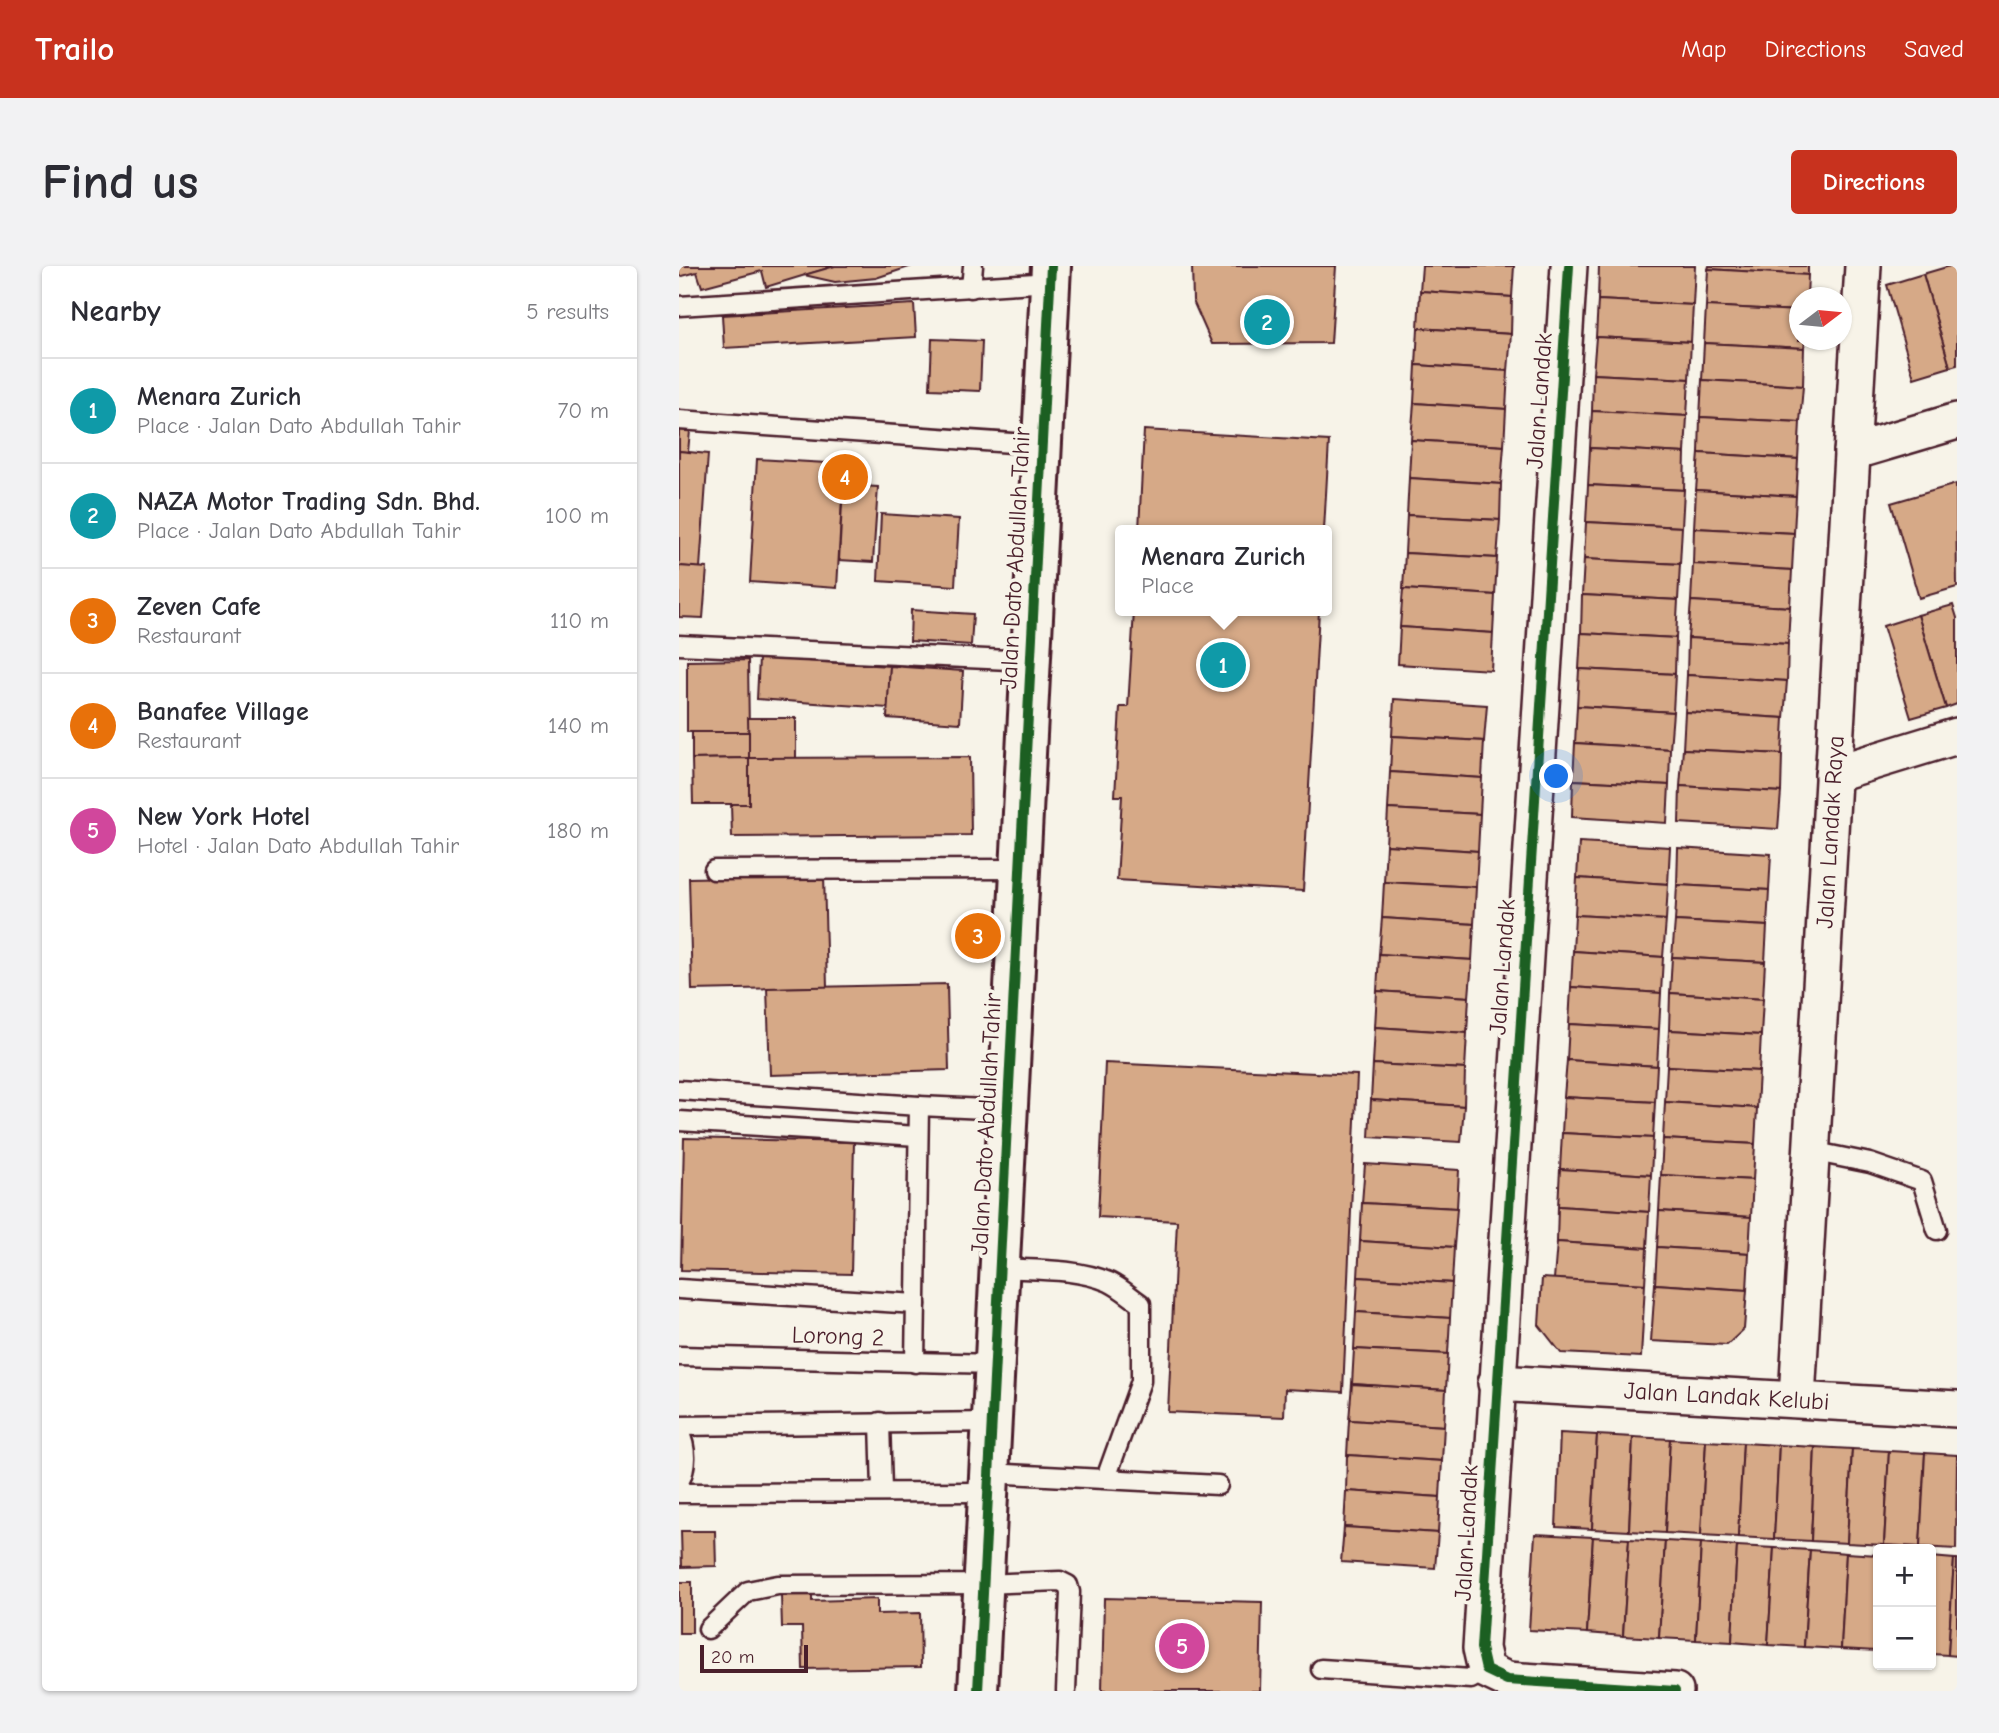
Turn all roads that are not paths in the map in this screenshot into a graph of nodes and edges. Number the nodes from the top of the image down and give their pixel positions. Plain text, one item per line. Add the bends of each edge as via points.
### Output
1 (973, 266) edge
2 (1569, 266) edge
3 (1863, 266) edge
4 (1051, 274) edge
5 (971, 288) junction
6 (679, 306) edge
7 (679, 420) edge
8 (1957, 421) edge
9 (1042, 444) junction
10 (1852, 452) junction
11 (679, 645) edge
12 (1031, 660) junction
13 (1957, 736) edge
14 (1833, 774) junction
15 (1020, 869) junction
16 (715, 870) dead end
17 (679, 1090) edge
18 (919, 1106) junction
19 (1008, 1110) junction
20 (679, 1121) edge
21 (918, 1136) junction
22 (1811, 1151) junction
23 (1937, 1230) dead end
24 (1000, 1268) junction
25 (679, 1289) edge
26 (916, 1304) junction
27 (679, 1356) edge
28 (915, 1363) junction
29 (995, 1364) junction
30 (1496, 1383) junction
31 (1797, 1398) junction
32 (1957, 1409) edge
33 (880, 1422) junction
34 (992, 1422) junction
35 (679, 1426) edge
36 (679, 1432) edge
37 (1106, 1478) junction
38 (679, 1482) edge
39 (989, 1483) junction
40 (1218, 1485) dead end
41 (882, 1491) junction
42 (679, 1493) edge
43 (983, 1584) junction
44 (708, 1629) dead end
45 (1321, 1669) dead end
46 (1486, 1670) junction
47 (978, 1691) edge
48 (1066, 1691) edge
49 (1675, 1691) edge

1 - 5 lane
2 - 30 street, Jalan Landak
3 - 10 street, Jalan Landak Raya
4 - 5 lane
4 - 9 street, Jalan Dato Abdullah Tahir
5 - 6 lane
7 - 9 lane
8 - 10 street
9 - 12 street, Jalan Dato Abdullah Tahir
10 - 14 street, Jalan Landak Raya
11 - 12 lane
12 - 15 street, Jalan Dato Abdullah Tahir
13 - 14 street
14 - 22 street, Jalan Landak Raya
15 - 16 lane
15 - 19 street, Jalan Dato Abdullah Tahir
17 - 18 lane
18 - 19 lane
18 - 21 lane
19 - 24 street, Jalan Dato Abdullah Tahir
20 - 21 lane
21 - 26 lane
22 - 23 lane via 1870,1163 1922,1181
22 - 31 street, Jalan Landak Raya
24 - 29 street, Jalan Dato Abdullah Tahir
24 - 37 lane via 1052,1270 1110,1282 1141,1304 1141,1381
25 - 26 lane
26 - 28 lane
27 - 28 lane, Lorong 2
28 - 29 lane, Lorong 2
29 - 34 street, Jalan Dato Abdullah Tahir
30 - 31 street, Jalan Landak Kelubi
30 - 46 street, Jalan Landak via 1481,1648
31 - 32 street, Jalan Landak Kelubi
33 - 34 lane
33 - 35 lane
33 - 41 lane
34 - 39 street, Jalan Dato Abdullah Tahir
36 - 38 lane via 685,1460
37 - 39 lane
37 - 40 lane
39 - 41 lane
39 - 43 street, Jalan Dato Abdullah Tahir
41 - 42 lane
43 - 44 lane via 778,1585 748,1591
43 - 47 street, Jalan Dato Abdullah Tahir
43 - 48 lane via 1060,1581 1068,1585
45 - 46 lane via 1471,1679
46 - 49 street via 1507,1680

